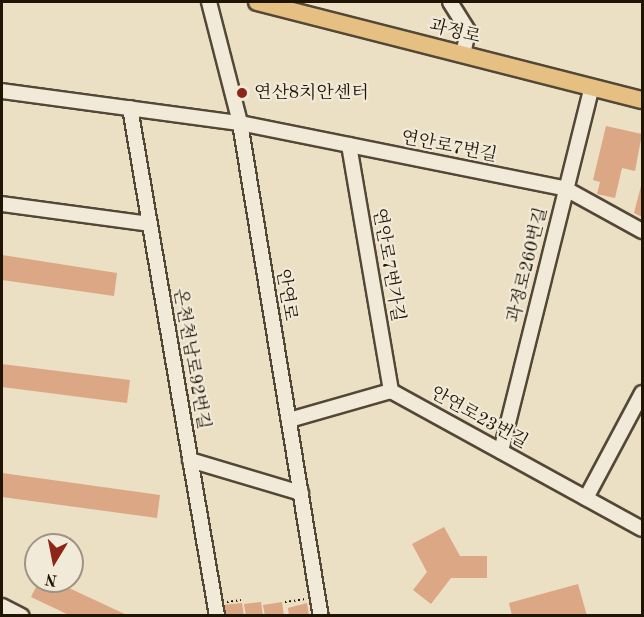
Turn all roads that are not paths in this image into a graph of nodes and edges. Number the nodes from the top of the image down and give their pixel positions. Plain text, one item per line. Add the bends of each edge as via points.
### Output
1 (208, 2) edge
2 (257, 2) edge
3 (450, 2) edge
4 (463, 54) junction
5 (592, 87) junction
6 (2, 91) edge
7 (642, 100) edge
8 (130, 108) junction
9 (240, 123) junction
10 (349, 145) junction
11 (566, 189) junction
12 (2, 204) edge
13 (150, 224) junction
14 (642, 231) edge
15 (391, 391) junction
16 (642, 393) edge
17 (289, 420) junction
18 (501, 451) junction
19 (190, 460) junction
20 (301, 493) junction
21 (586, 498) junction
22 (642, 529) edge
23 (2, 606) edge
24 (22, 615) edge
25 (217, 615) edge
26 (321, 615) edge

1 - 9 street, 안연로
2 - 4 main road, 과정로
3 - 4 street via 468,31
4 - 5 main road, 과정로
5 - 7 main road, 과정로
5 - 11 street, 과정로260번길
6 - 8 street, 연안로7번길
8 - 9 street, 연안로7번길
8 - 13 street, 온천천남로92번길
9 - 10 street, 연안로7번길
9 - 17 street, 안연로
10 - 11 street, 연안로7번길
10 - 15 street, 연안로7번가길
11 - 14 street, 연안로7번길
11 - 18 street, 과정로260번길
12 - 13 street
13 - 19 street, 온천천남로92번길
15 - 17 street
15 - 18 street, 안연로23번길
16 - 21 street
17 - 20 street, 안연로
18 - 21 street, 안연로23번길
19 - 20 street
19 - 25 street, 온천천남로92번길
20 - 26 street, 안연로
21 - 22 street, 안연로23번길
23 - 24 street

